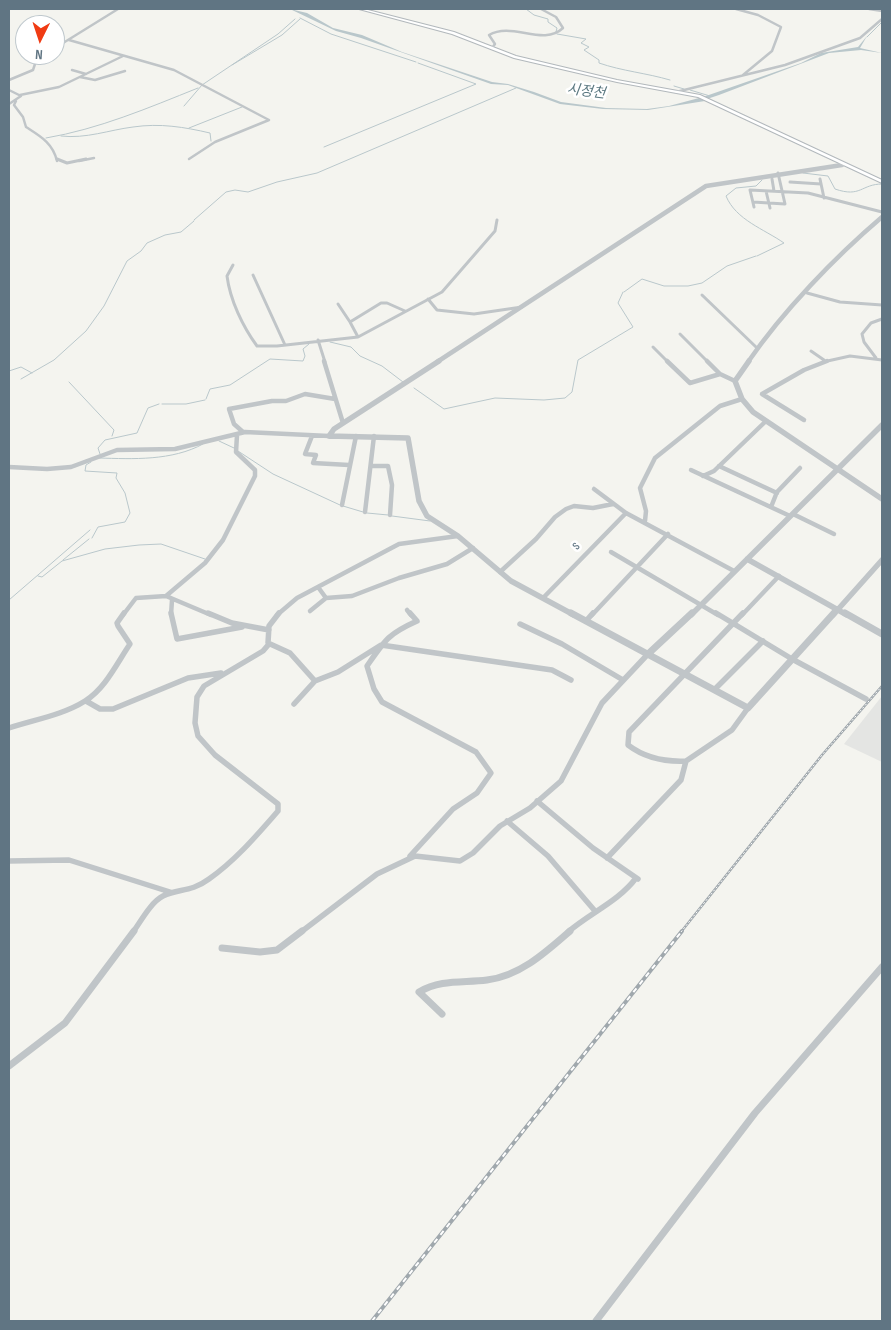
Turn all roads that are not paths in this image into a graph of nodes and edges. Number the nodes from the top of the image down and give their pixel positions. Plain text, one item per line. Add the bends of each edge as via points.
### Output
1 (118, 9) edge
2 (362, 9) edge
3 (543, 9) edge
4 (736, 9) edge
5 (870, 9) edge
6 (882, 11) edge
7 (882, 19) edge
8 (69, 40) junction
9 (65, 42) edge
10 (492, 48) junction
11 (123, 56) junction
12 (35, 65) edge
13 (72, 70) dead end
14 (125, 71) dead end
15 (86, 74) junction
16 (67, 76) dead end
17 (742, 76) junction
18 (78, 78) junction
19 (9, 80) edge
20 (9, 90) edge
21 (676, 92) junction
22 (20, 95) junction
23 (16, 101) junction
24 (9, 104) edge
25 (94, 158) dead end
26 (189, 159) dead end
27 (842, 165) junction
28 (778, 173) junction
29 (789, 178) dead end
30 (820, 178) dead end
31 (772, 179) dead end
32 (790, 182) junction
33 (882, 182) edge
34 (821, 184) junction
35 (766, 191) junction
36 (774, 191) junction
37 (783, 192) junction
38 (792, 192) junction
39 (824, 198) junction
40 (753, 202) junction
41 (769, 203) junction
42 (754, 207) dead end
43 (770, 208) dead end
44 (882, 212) edge
45 (882, 218) edge
46 (497, 220) dead end
47 (233, 265) dead end
48 (253, 275) dead end
49 (807, 292) junction
50 (702, 296) dead end
51 (428, 299) junction
52 (338, 304) dead end
53 (882, 305) edge
54 (522, 307) junction
55 (405, 311) junction
56 (882, 319) edge
57 (350, 322) junction
58 (680, 334) dead end
59 (358, 337) junction
60 (318, 340) junction
61 (285, 345) junction
62 (653, 347) dead end
63 (756, 347) junction
64 (811, 351) dead end
65 (876, 358) junction
66 (824, 360) junction
67 (882, 360) edge
68 (720, 374) junction
69 (735, 381) junction
70 (335, 399) junction
71 (742, 399) junction
72 (804, 420) dead end
73 (766, 421) junction
74 (343, 423) junction
75 (882, 425) edge
76 (243, 432) junction
77 (237, 435) junction
78 (312, 436) junction
79 (329, 436) junction
80 (356, 436) junction
81 (374, 436) junction
82 (349, 465) junction
83 (372, 466) junction
84 (719, 466) junction
85 (9, 467) edge
86 (800, 468) dead end
87 (838, 469) junction
88 (691, 470) dead end
89 (703, 476) junction
90 (594, 489) dead end
91 (777, 493) junction
92 (882, 499) edge
93 (342, 504) dead end
94 (613, 504) junction
95 (771, 507) junction
96 (365, 512) dead end
97 (626, 513) junction
98 (390, 515) dead end
99 (791, 515) junction
100 (645, 521) junction
101 (668, 534) junction
102 (834, 534) dead end
103 (458, 536) junction
104 (473, 548) junction
105 (611, 552) dead end
106 (747, 559) junction
107 (882, 560) edge
108 (637, 565) junction
109 (734, 571) junction
110 (500, 572) junction
111 (778, 576) junction
112 (318, 587) junction
113 (166, 596) junction
114 (544, 597) junction
115 (326, 598) junction
116 (172, 600) junction
117 (701, 605) junction
118 (407, 610) dead end
119 (837, 610) junction
120 (310, 611) dead end
121 (586, 622) junction
122 (733, 623) junction
123 (520, 624) dead end
124 (242, 627) junction
125 (268, 630) junction
126 (882, 634) edge
127 (762, 641) junction
128 (269, 644) junction
129 (381, 645) junction
130 (648, 654) junction
131 (792, 659) junction
132 (224, 672) junction
133 (686, 673) junction
134 (571, 680) dead end
135 (623, 680) junction
136 (315, 682) junction
137 (715, 689) junction
138 (866, 699) dead end
139 (86, 701) junction
140 (294, 704) dead end
141 (748, 708) junction
142 (9, 728) edge
143 (686, 761) junction
144 (538, 801) junction
145 (507, 821) junction
146 (410, 857) junction
147 (607, 858) junction
148 (9, 861) edge
149 (176, 893) junction
150 (595, 911) junction
151 (222, 948) dead end
152 (882, 968) edge
153 (442, 1014) dead end
154 (9, 1066) edge
155 (596, 1321) edge

1 - 8 street
2 - 10 main road via 451,32
3 - 10 street via 556,17 563,28 560,32 550,35 495,31 489,35 495,44
4 - 17 street via 758,15 781,27 770,56
5 - 6 street
7 - 17 street via 860,38 785,65
8 - 9 street
8 - 11 street
10 - 21 main road via 517,58
11 - 15 street
11 - 26 street via 174,70 269,120 215,142
12 - 19 street via 33,70
13 - 15 street
14 - 18 street via 95,80
15 - 18 street
16 - 18 street
17 - 21 street
18 - 22 street via 42,94
20 - 22 street
21 - 27 main road via 700,97
22 - 23 street
23 - 24 street
23 - 25 street via 14,107 23,117 26,128 44,138 55,151 57,161 67,163
27 - 28 street
27 - 33 main road
28 - 37 street
28 - 54 street via 706,186
29 - 32 street
30 - 34 street
31 - 36 street
32 - 34 street
32 - 38 street
34 - 39 street
35 - 36 street
35 - 40 street via 750,190
35 - 41 street
36 - 37 street
37 - 38 street
37 - 41 street via 785,204
38 - 39 street
39 - 44 street
40 - 41 street
40 - 42 street
41 - 43 street
45 - 49 street via 855,240
46 - 51 street via 495,231 445,289
47 - 61 street via 228,274 229,283 254,343 260,346
48 - 61 street
49 - 53 street via 840,302
49 - 63 street
50 - 63 street
51 - 54 street via 437,310 470,314
51 - 55 street
52 - 57 street
54 - 74 street
55 - 57 street via 381,303
55 - 59 street
56 - 65 street via 872,323 862,334
57 - 59 street
58 - 68 street
59 - 60 street
60 - 61 street
60 - 70 street
62 - 68 street via 690,383
63 - 69 street
64 - 66 street
65 - 66 street
65 - 67 street
66 - 72 street via 762,394
68 - 69 street
69 - 71 street
70 - 74 street
70 - 76 street via 305,394 229,409 234,424
71 - 73 street
71 - 100 street via 720,406 655,458 640,488
73 - 84 street
73 - 87 street
74 - 79 street
75 - 87 street
76 - 77 street
76 - 78 street
77 - 85 street via 175,449 123,449 71,467
77 - 113 street via 236,452 255,470 255,476 223,540 205,563
78 - 79 street
78 - 82 street via 305,454 316,455 313,463
79 - 80 street
80 - 81 street
80 - 82 street
81 - 83 street
81 - 103 street via 409,439 422,511
82 - 93 street
83 - 96 street
83 - 98 street via 388,466 392,485
84 - 89 street
84 - 91 street
86 - 91 street
87 - 92 street
87 - 99 street
88 - 89 street
89 - 95 street
90 - 94 street
91 - 95 street
94 - 97 street
94 - 110 street via 566,509
95 - 99 street
97 - 100 street
97 - 114 street, s
99 - 102 street
99 - 106 street
100 - 101 street
101 - 108 street
101 - 109 street
103 - 104 street
103 - 112 street via 402,543
104 - 110 street
104 - 115 street via 447,564 352,596
105 - 108 street
106 - 109 street
106 - 111 street
107 - 119 street
108 - 117 street
108 - 121 street
109 - 117 street
110 - 114 street
111 - 119 street
111 - 122 street
112 - 115 street
112 - 125 street via 281,609
113 - 116 street
113 - 139 street via 136,598 123,613 117,625 130,644 102,686
114 - 121 street
115 - 120 street
116 - 124 street
116 - 124 street via 171,615 177,639
117 - 122 street
117 - 130 street
118 - 129 street via 417,621 395,631
119 - 126 street
119 - 131 street
121 - 130 street
122 - 127 street
122 - 133 street
123 - 135 street
124 - 125 street
125 - 128 street
127 - 131 street
127 - 137 street
128 - 132 street via 263,651
128 - 136 street via 290,653
129 - 134 street via 552,670
129 - 136 street via 338,672
129 - 146 street via 367,666 380,700 476,752 491,773 477,792 453,809
130 - 133 street
130 - 135 street
131 - 138 street
131 - 141 street
132 - 139 street via 188,678 113,709 100,709
132 - 149 street via 204,686 197,697 196,732 215,755 279,808 208,880 191,890
133 - 137 street
133 - 143 street via 630,732 628,745 652,757
135 - 144 street via 597,710 561,781
136 - 140 street
137 - 141 street
139 - 142 street
141 - 143 street via 732,730
143 - 147 street via 681,780
144 - 145 street
144 - 147 street
145 - 146 street via 460,861
145 - 150 street via 548,856
146 - 151 street via 377,874 276,950 260,952
147 - 150 street via 637,878 621,896
148 - 149 street via 69,860
149 - 154 street via 165,894 156,902 65,1023
150 - 153 street via 542,956 519,970 497,978 442,984 420,992
152 - 155 street via 745,1126

